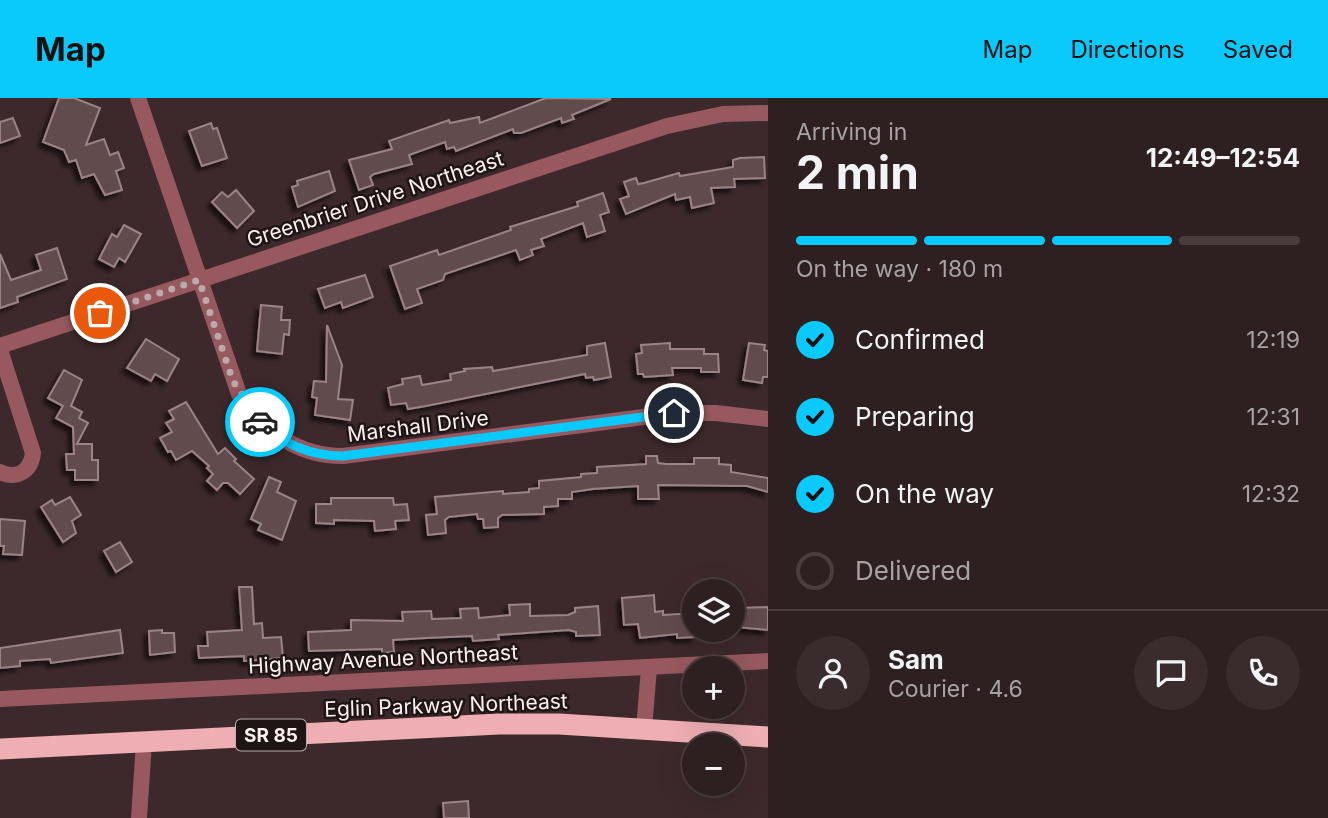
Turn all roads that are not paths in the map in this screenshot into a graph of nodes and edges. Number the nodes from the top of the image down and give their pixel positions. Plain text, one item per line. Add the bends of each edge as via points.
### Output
1 (138, 98) edge
2 (768, 113) edge
3 (199, 280) junction
4 (0, 348) edge
5 (768, 419) edge
6 (0, 472) edge
7 (768, 661) edge
8 (649, 667) junction
9 (0, 698) edge
10 (643, 729) junction
11 (768, 737) edge
12 (144, 742) junction
13 (0, 749) edge
14 (139, 813) edge

1 - 3 street, Marshall Drive
2 - 3 street, Greenbrier Drive Northeast via 723,114 667,125
3 - 4 street, Greenbrier Drive Northeast
3 - 5 street, Marshall Drive via 233,381 249,409 282,440 308,451 343,456 674,413
4 - 6 street via 33,453 28,468 19,475
7 - 8 street, Highway Avenue Northeast
8 - 9 street, Highway Avenue Northeast
8 - 10 street
10 - 11 highway, Eglin Parkway Northeast / SR 85
10 - 12 highway, Eglin Parkway Northeast / SR 85 via 499,724
12 - 13 highway, Eglin Parkway Northeast / SR 85
12 - 14 street

